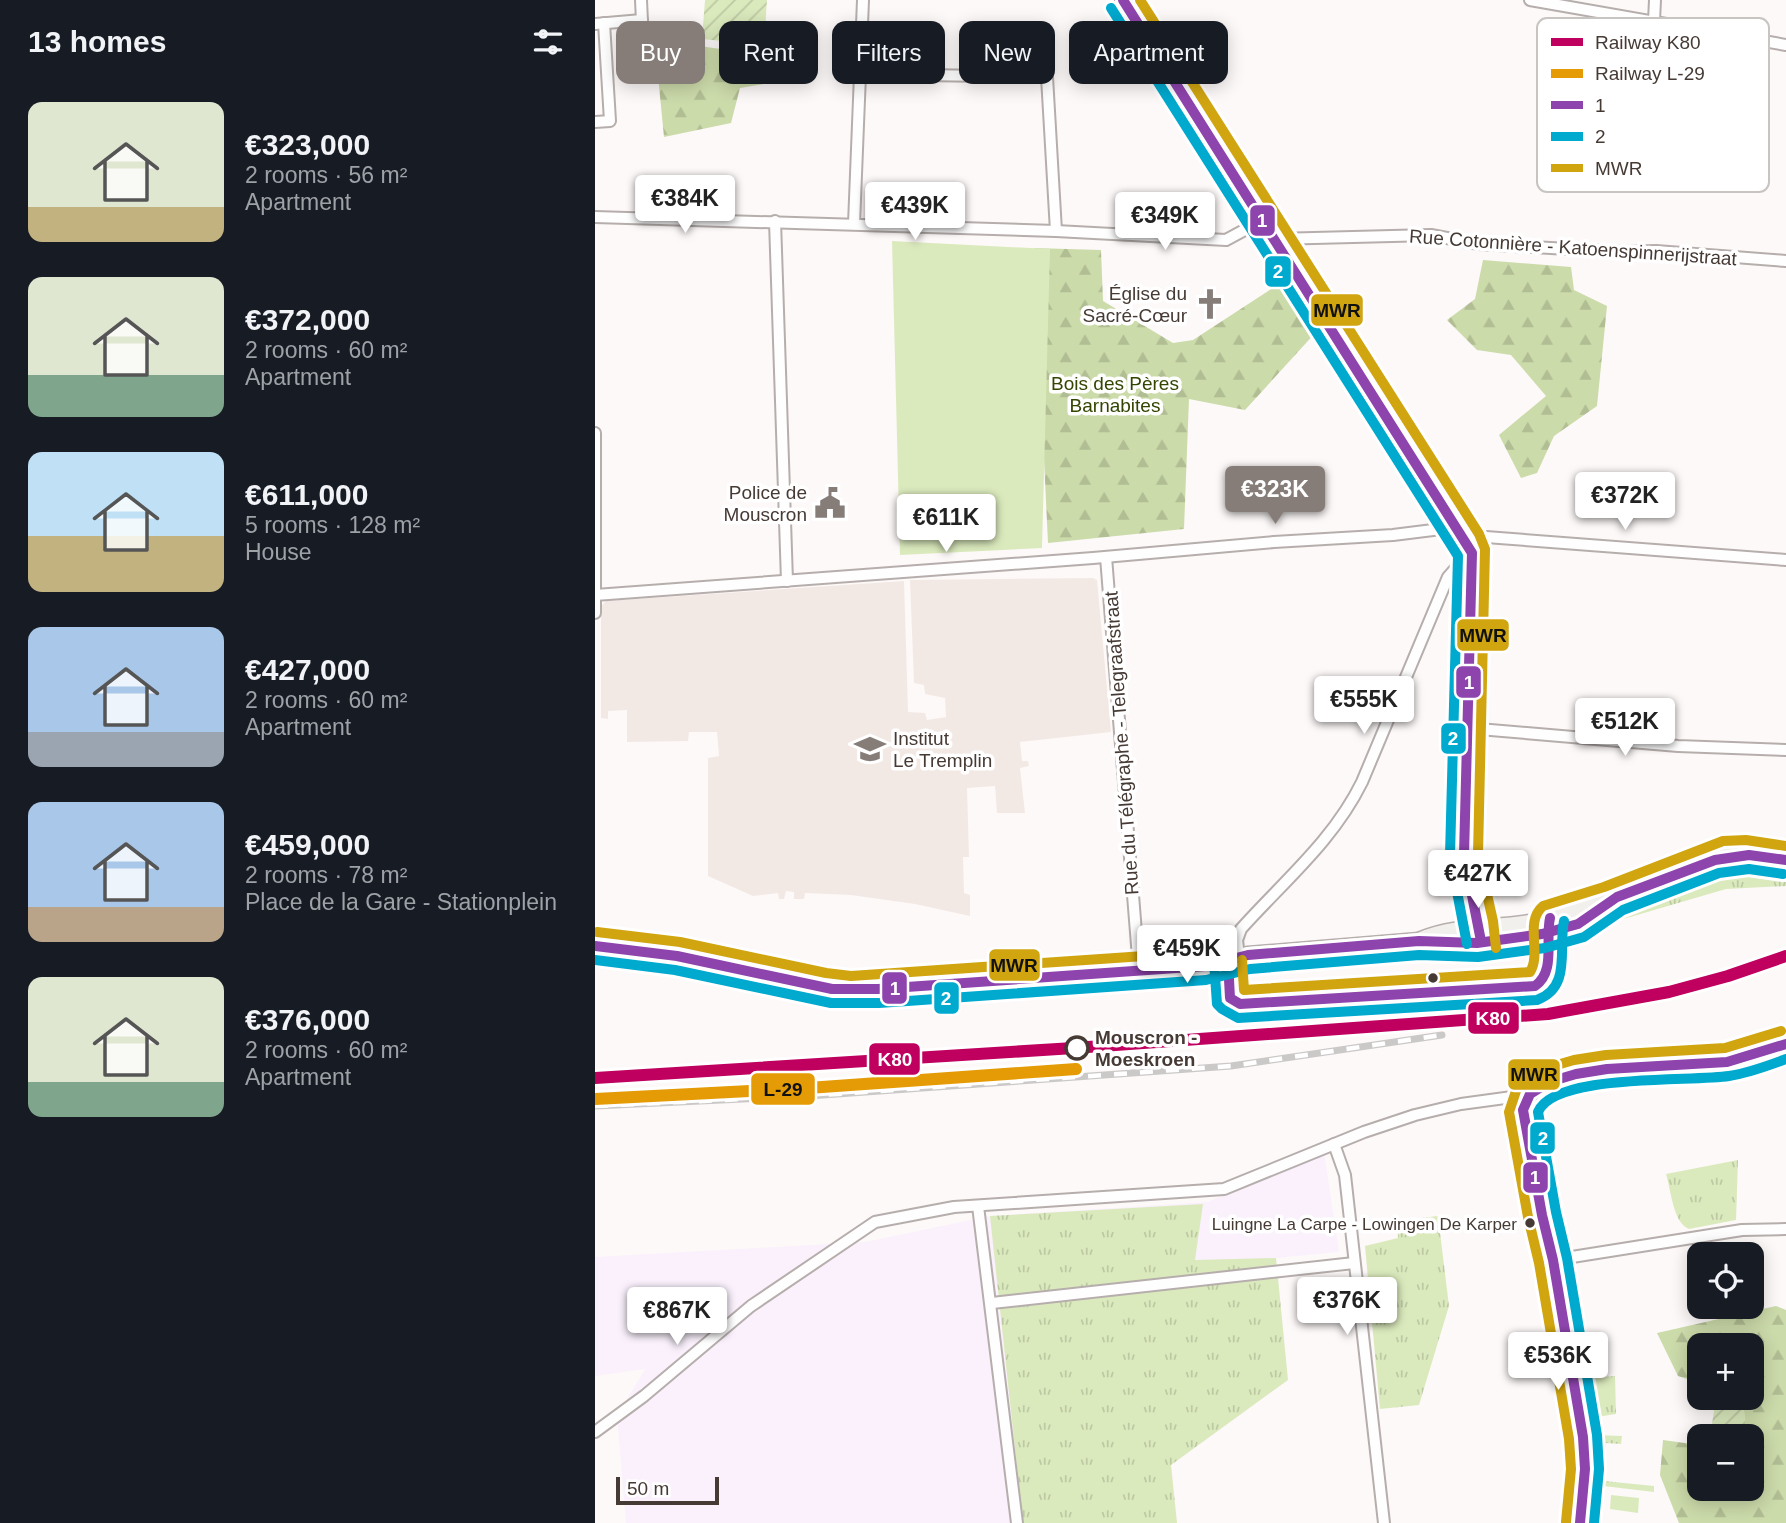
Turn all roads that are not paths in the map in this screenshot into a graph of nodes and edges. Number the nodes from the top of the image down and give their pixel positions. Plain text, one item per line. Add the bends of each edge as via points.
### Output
1 (641, 0) edge
2 (863, 0) edge
3 (1123, 0) edge
4 (1531, 0) edge
5 (1655, 0) edge
6 (1636, 18) edge
7 (1654, 18) edge
8 (642, 20) joint
9 (862, 21) edge
10 (599, 23) edge
11 (945, 75) edge
12 (860, 84) edge
13 (595, 122) edge
14 (595, 216) edge
15 (1263, 220) junction
16 (775, 221) junction
17 (854, 224) junction
18 (1056, 231) junction
19 (1275, 239) junction
20 (1786, 261) edge
21 (595, 433) edge
22 (1453, 521) junction
23 (1467, 541) junction
24 (1106, 557) junction
25 (1786, 560) edge
26 (1472, 567) junction
27 (595, 579) edge
28 (787, 581) junction
29 (595, 595) edge
30 (595, 613) edge
31 (1467, 728) junction
32 (1786, 750) edge
33 (1786, 860) edge
34 (1480, 935) junction
35 (595, 946) edge
36 (1239, 957) junction
37 (1139, 970) junction
38 (1786, 1044) edge
39 (1527, 1096) junction
40 (1334, 1144) junction
41 (978, 1206) junction
42 (1786, 1230) edge
43 (1553, 1260) junction
44 (1354, 1263) junction
45 (992, 1303) junction
46 (595, 1432) edge
47 (1017, 1523) edge
48 (1384, 1523) edge
49 (1580, 1523) edge

1 - 8 street
2 - 9 street
3 - 15 street
4 - 6 street
5 - 7 street
8 - 10 street
10 - 13 street via 610,121
11 - 18 street via 1047,77
12 - 17 street
14 - 16 street
15 - 18 street via 1226,240
15 - 19 street
16 - 17 street
16 - 28 street
17 - 18 street
19 - 20 street, Rue Cotonnière - Katoenspinnerijstraat via 1431,235 1479,244
19 - 22 street
21 - 27 street
22 - 23 street
22 - 24 street via 1441,530 1393,536
23 - 25 street via 1486,537
23 - 26 street
24 - 28 street
24 - 37 street, Rue du Télégraphe - Telegraafstraat
26 - 31 street
26 - 36 street via 1455,569 1448,577 1347,810 1325,841 1241,929
27 - 29 street
28 - 29 street
29 - 30 street
31 - 32 street
31 - 34 street via 1465,864
33 - 34 main road via 1727,855 1608,901 1569,927 1538,935
34 - 36 main road via 1440,932 1419,941
35 - 37 main road via 677,956 824,987 866,990
36 - 37 main road via 1205,966
38 - 39 street via 1720,1063 1575,1074 1543,1084
39 - 40 street via 1426,1112
39 - 43 street via 1523,1110
40 - 41 street via 1224,1189
40 - 44 street via 1344,1168
41 - 45 street
41 - 46 street via 875,1222 751,1306
42 - 43 street via 1742,1230
43 - 49 street via 1584,1445
44 - 45 street
44 - 48 street
45 - 47 street

